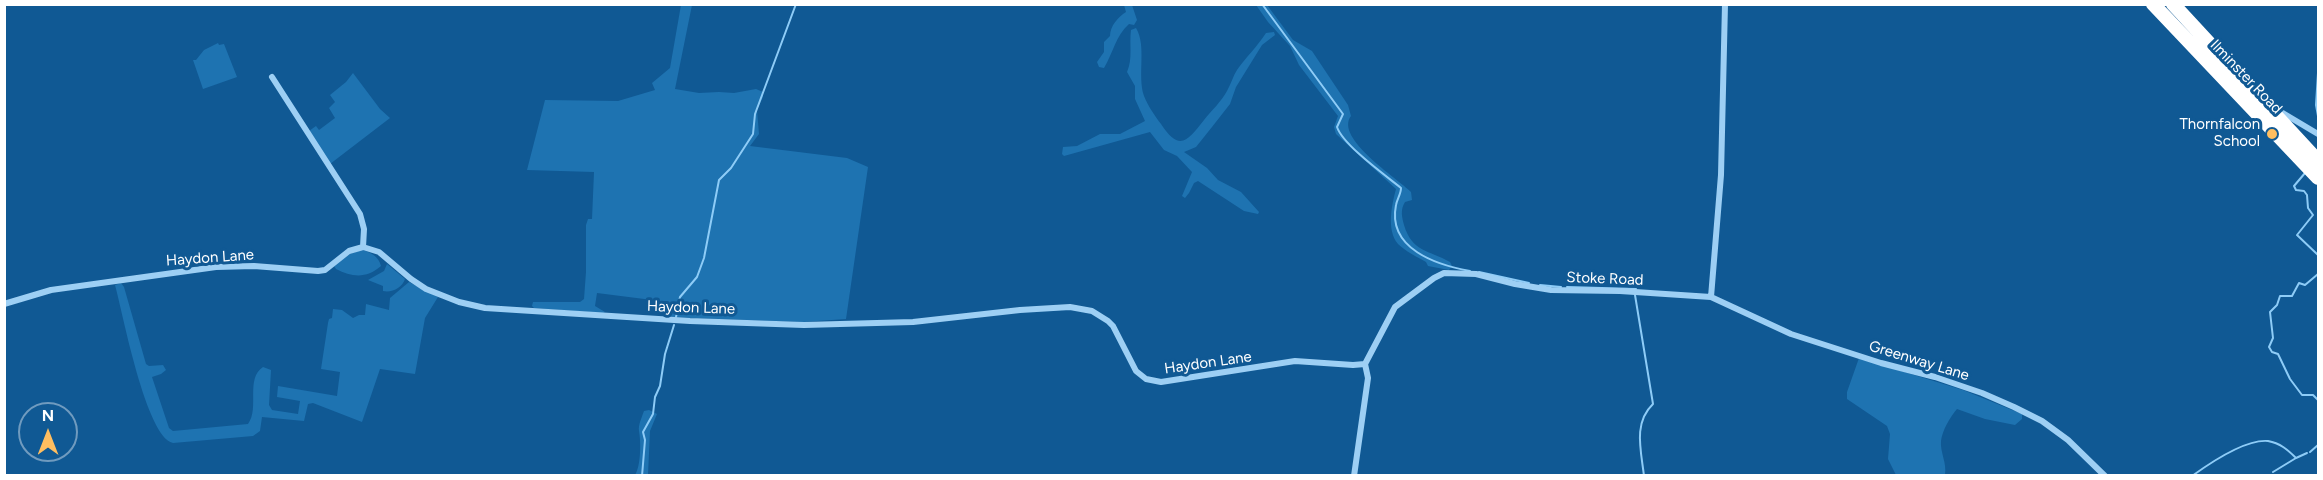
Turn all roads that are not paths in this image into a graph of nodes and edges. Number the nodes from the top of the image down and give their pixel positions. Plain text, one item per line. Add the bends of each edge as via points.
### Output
1 (1725, 4) edge
2 (2153, 4) edge
3 (2174, 4) edge
4 (272, 77) dead end
5 (2267, 105) junction
6 (2319, 134) edge
7 (2317, 170) edge
8 (363, 247) junction
9 (1711, 297) junction
10 (4, 304) edge
11 (1365, 364) junction
12 (1354, 476) edge
13 (2105, 476) edge

1 - 9 street via 1721,175
2 - 7 highway, Ilminster Road
3 - 5 highway, Ilminster Road
4 - 8 street via 360,214
5 - 6 street
5 - 7 highway, Ilminster Road
8 - 10 street, Haydon Lane via 349,251 325,270 216,267 51,290
8 - 11 street, Haydon Lane via 379,252 426,289 484,308 804,325 913,322 1070,307 1101,315 1113,326 1136,371 1153,381 1294,361
9 - 11 street, Stoke Road via 1551,290 1476,274 1444,273 1395,307
9 - 13 street, Greenway Lane via 1791,334 1935,377 2014,407 2068,440
11 - 12 street, Stoke Road via 1368,378

